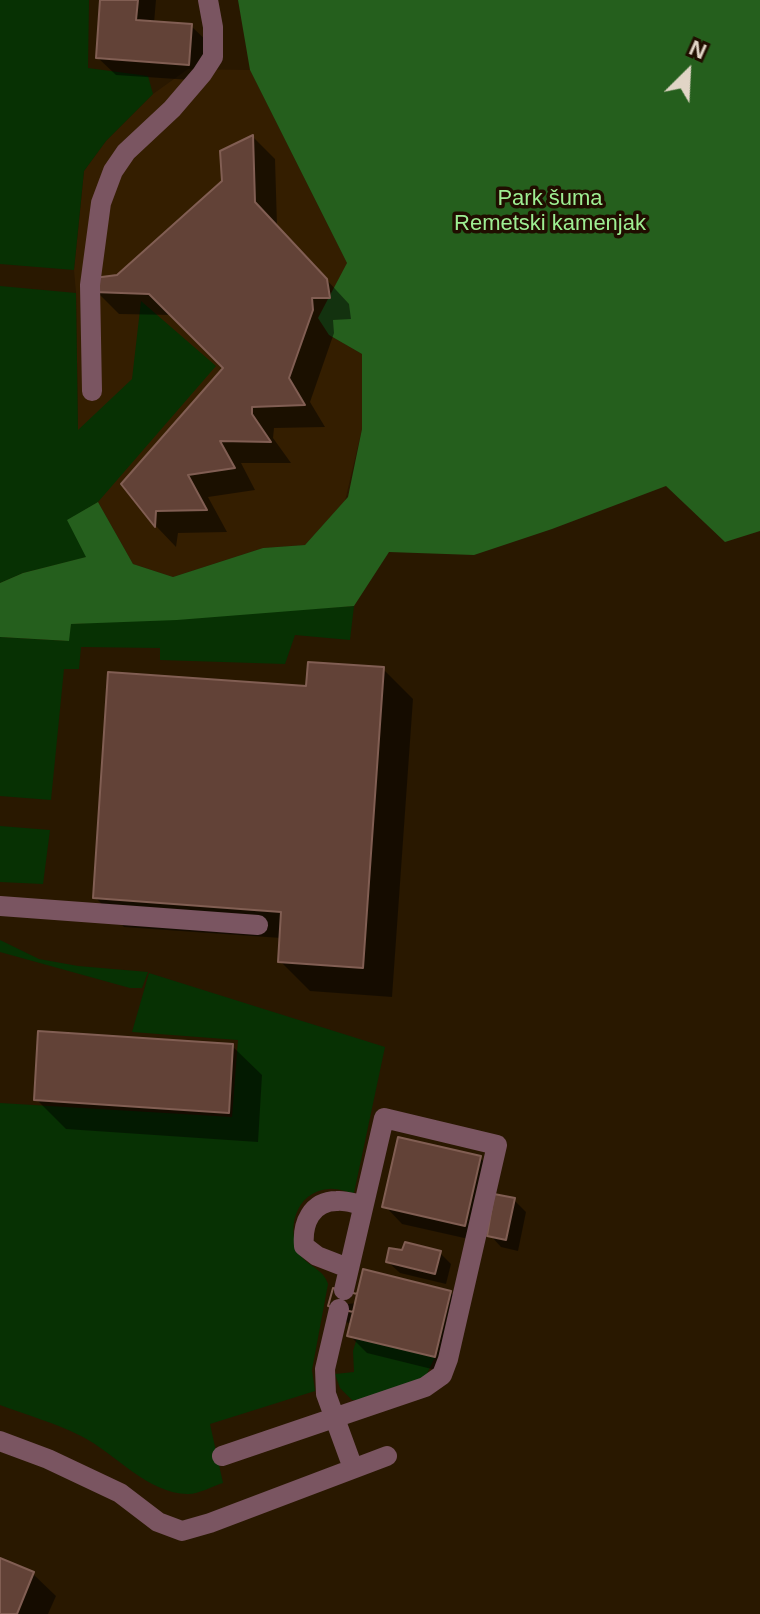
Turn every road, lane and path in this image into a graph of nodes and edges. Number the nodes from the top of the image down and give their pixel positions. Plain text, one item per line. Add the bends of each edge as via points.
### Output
1 (208, 0) edge
2 (92, 391) dead end
3 (0, 906) edge
4 (258, 925) dead end
5 (363, 1205) junction
6 (348, 1268) junction
7 (334, 1419) junction
8 (0, 1441) edge
9 (222, 1456) dead end
10 (387, 1456) dead end
11 (353, 1468) junction

1 - 2 street via 213,57 172,109 126,152 101,203 90,285
3 - 4 street
5 - 6 street
5 - 6 street via 337,1200 322,1204 309,1215 303,1230 304,1246
5 - 7 street via 384,1118 497,1145 442,1375 425,1387
6 - 7 street via 325,1369
7 - 9 street
7 - 11 street
8 - 11 street via 120,1493 158,1522 182,1531
10 - 11 street

